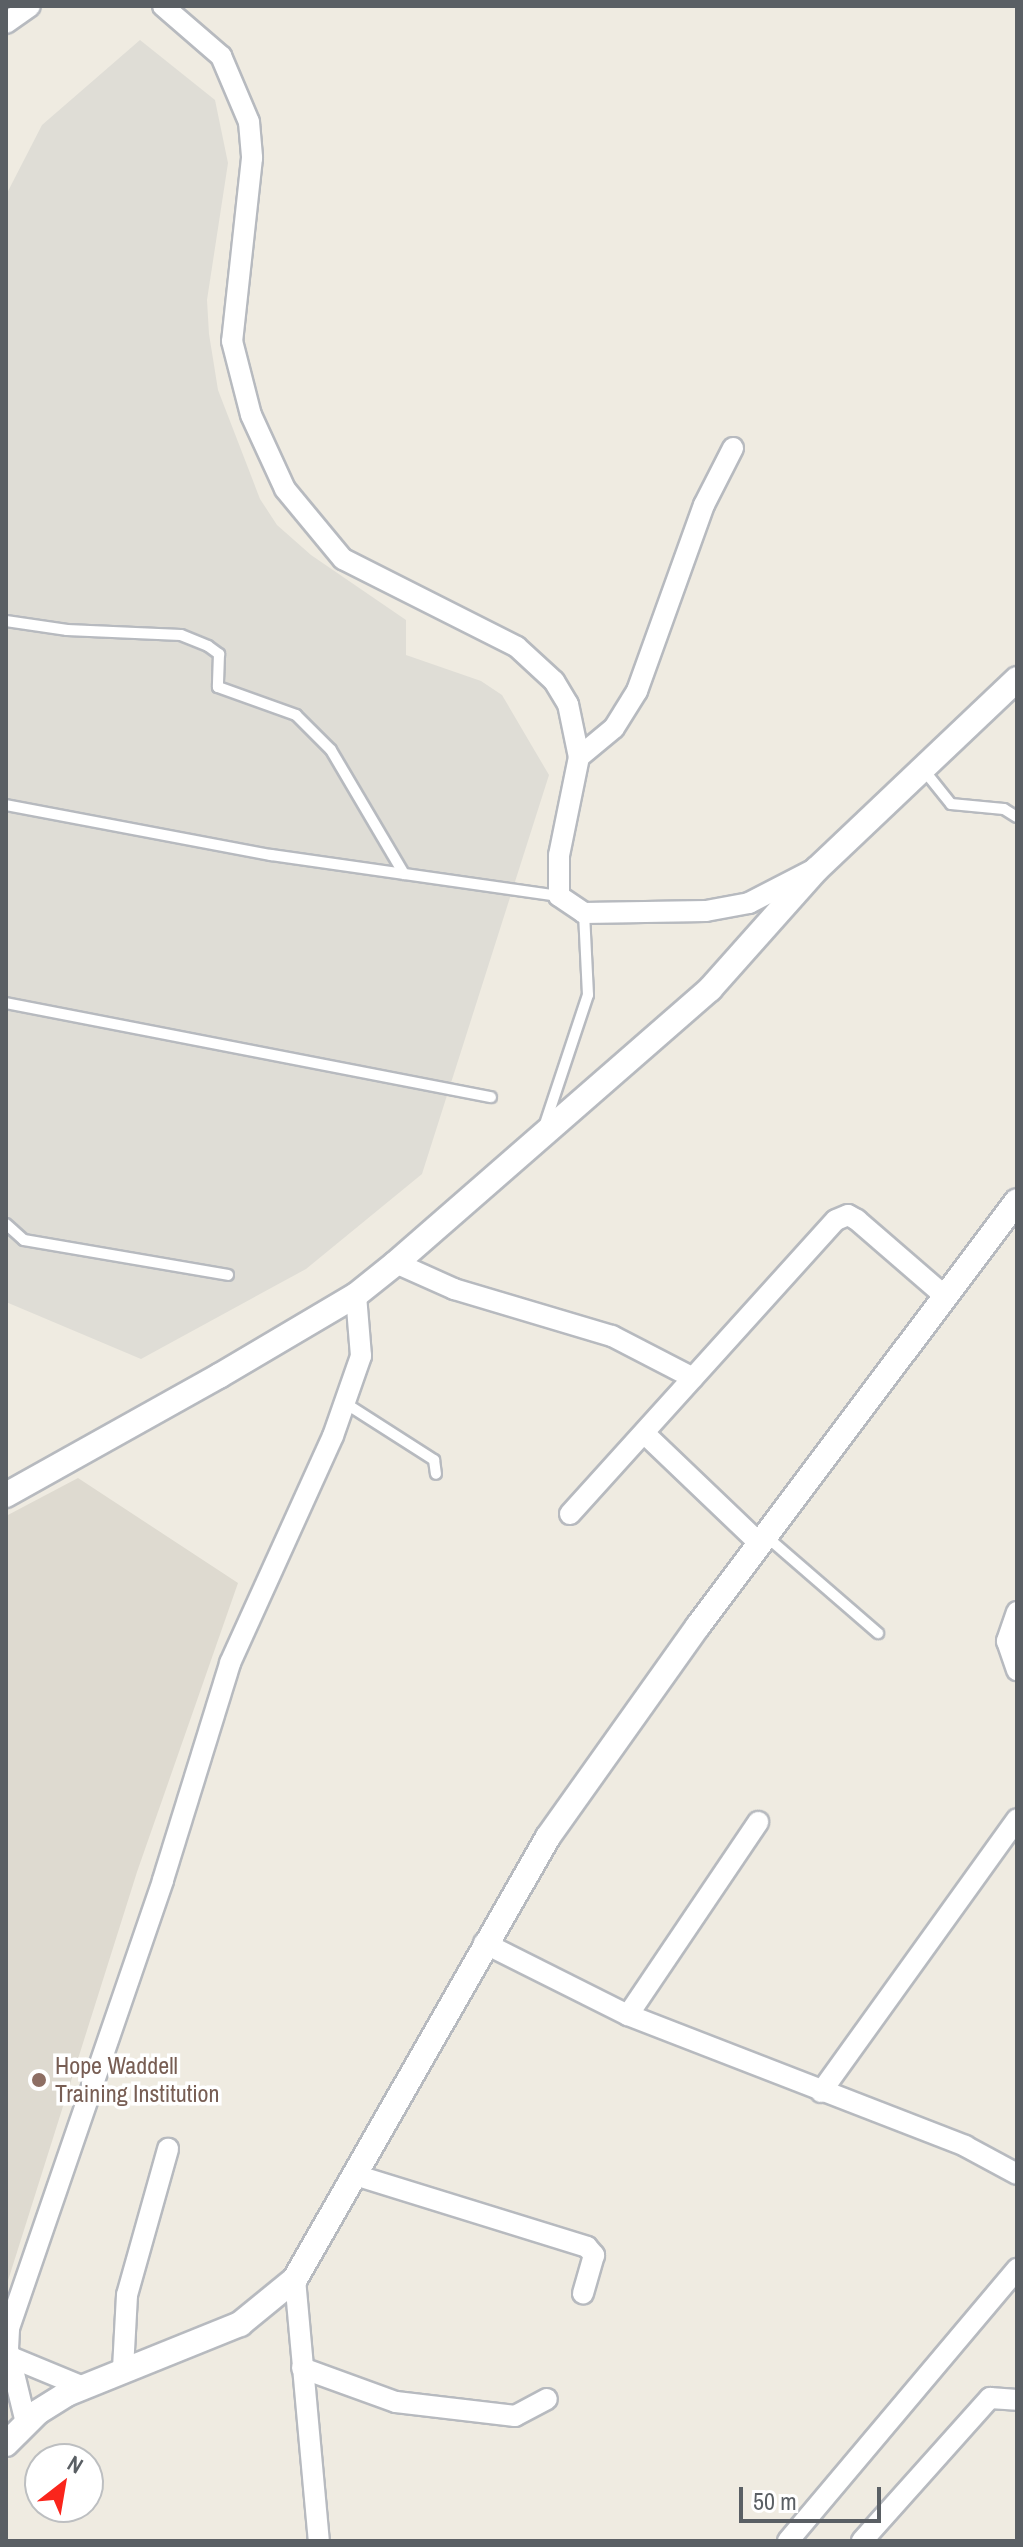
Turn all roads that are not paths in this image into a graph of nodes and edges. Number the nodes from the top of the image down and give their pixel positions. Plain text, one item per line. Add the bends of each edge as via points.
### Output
1 (30, 6) edge
2 (163, 6) edge
3 (6, 23) edge
4 (733, 448) dead end
5 (6, 621) edge
6 (1017, 679) edge
7 (579, 757) junction
8 (923, 769) junction
9 (6, 805) edge
10 (1017, 817) edge
11 (817, 869) junction
12 (404, 874) junction
13 (559, 896) junction
14 (584, 913) junction
15 (6, 1003) edge
16 (491, 1097) dead end
17 (541, 1134) junction
18 (1017, 1201) edge
19 (6, 1224) edge
20 (396, 1263) junction
21 (228, 1275) dead end
22 (356, 1295) junction
23 (946, 1297) junction
24 (693, 1378) junction
25 (345, 1403) junction
26 (644, 1433) junction
27 (436, 1474) dead end
28 (6, 1495) edge
29 (570, 1514) dead end
30 (763, 1540) junction
31 (1017, 1612) edge
32 (878, 1633) dead end
33 (1017, 1670) edge
34 (1017, 1819) edge
35 (758, 1822) dead end
36 (484, 1943) junction
37 (628, 2015) junction
38 (821, 2092) junction
39 (168, 2149) dead end
40 (1017, 2174) edge
41 (355, 2175) junction
42 (1017, 2269) edge
43 (295, 2279) junction
44 (583, 2293) dead end
45 (13, 2358) junction
46 (302, 2368) junction
47 (123, 2369) junction
48 (83, 2387) junction
49 (547, 2399) dead end
50 (1017, 2400) edge
51 (26, 2423) junction
52 (6, 2444) edge
53 (319, 2541) edge
54 (788, 2541) edge
55 (862, 2541) edge

1 - 3 street
2 - 7 street via 221,56 249,122 252,158 232,341 251,415 285,489 343,559 517,647 536,662 568,704
4 - 7 street via 704,505 637,691 614,728
5 - 12 lane via 67,630 181,635 208,646 219,654 218,687 296,715 331,750
6 - 8 street
7 - 13 street via 559,855
8 - 10 lane via 951,804 1004,809
8 - 11 street
9 - 12 lane
11 - 14 street via 749,903 706,911
11 - 17 street via 710,989
12 - 13 lane
13 - 14 street
14 - 17 lane via 588,995
15 - 16 lane
17 - 20 street
18 - 23 street
19 - 21 lane via 24,1240
20 - 22 street
20 - 24 street via 454,1289 612,1336
22 - 25 street via 361,1356
22 - 28 street
23 - 24 street via 848,1215 836,1220
23 - 30 street
24 - 26 street
25 - 27 lane via 434,1460
25 - 45 street via 230,1663 163,1880 9,2328
26 - 29 street
26 - 30 street
30 - 32 lane
30 - 36 street via 609,1746
31 - 33 street via 1007,1641
34 - 38 street
35 - 37 street
36 - 37 street
36 - 41 street
37 - 38 street
38 - 40 street via 965,2146
39 - 47 street via 127,2295
41 - 43 street
41 - 44 street via 587,2247 594,2255
42 - 54 street
43 - 46 street
43 - 47 street via 240,2324
45 - 48 street
45 - 51 street
46 - 49 street via 396,2402 515,2416
46 - 53 street
47 - 48 street
48 - 51 street
50 - 55 street via 990,2398
51 - 52 street

